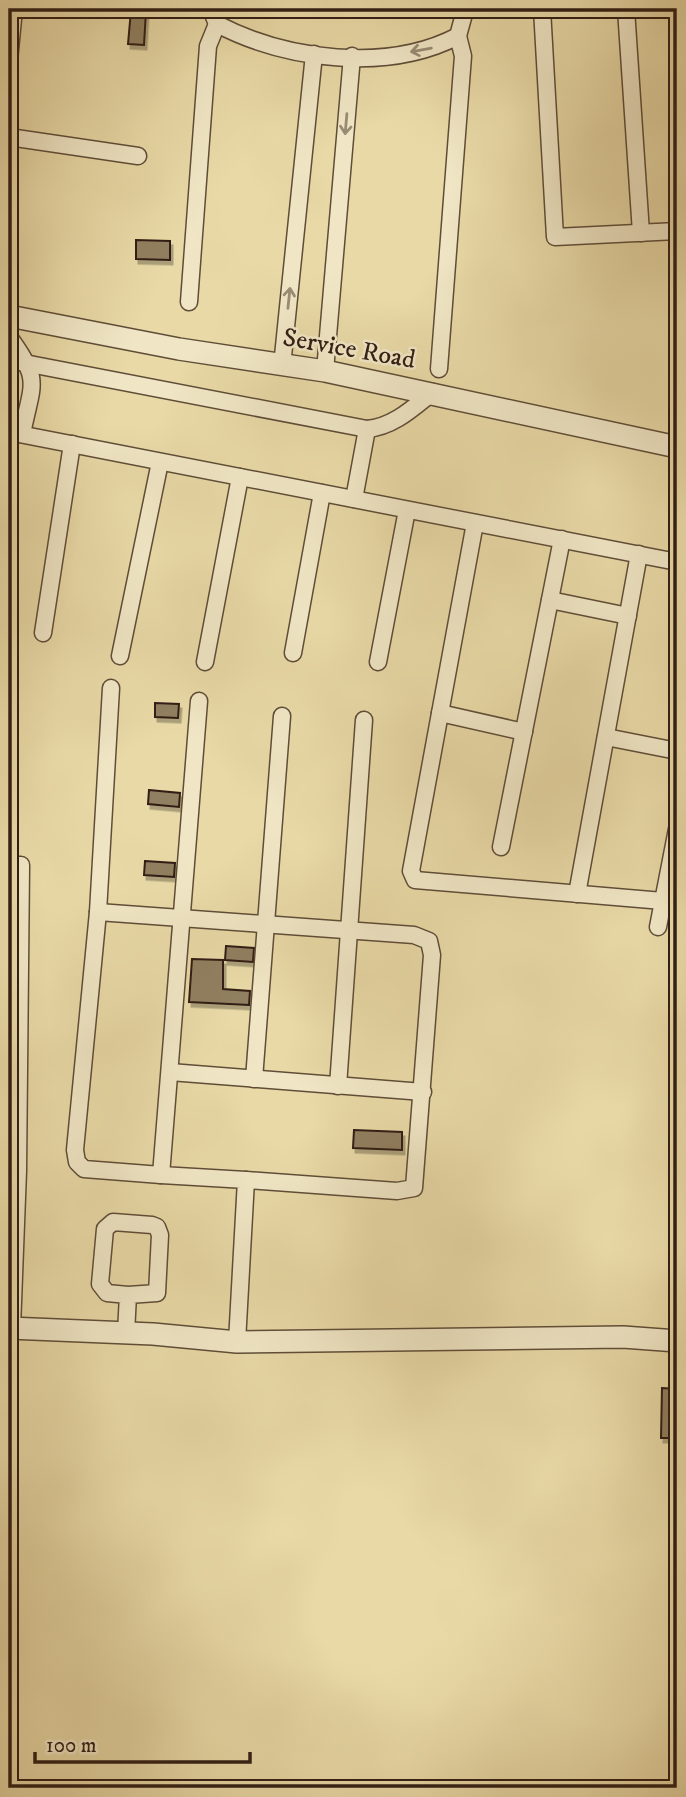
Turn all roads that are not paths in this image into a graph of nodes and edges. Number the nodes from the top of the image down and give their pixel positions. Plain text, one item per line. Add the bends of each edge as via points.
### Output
1 (14, 9) edge
2 (462, 9) edge
3 (542, 9) edge
4 (626, 9) edge
5 (214, 16) edge
6 (458, 36) junction
7 (314, 54) junction
8 (352, 56) junction
9 (9, 60) edge
10 (9, 137) edge
11 (138, 156) dead end
12 (677, 231) edge
13 (641, 233) junction
14 (189, 302) dead end
15 (9, 316) edge
16 (9, 337) edge
17 (9, 360) edge
18 (29, 364) junction
19 (282, 366) junction
20 (439, 369) dead end
21 (325, 371) junction
22 (433, 392) junction
23 (367, 429) junction
24 (15, 433) edge
25 (72, 444) junction
26 (677, 447) edge
27 (160, 461) junction
28 (240, 477) junction
29 (323, 493) junction
30 (354, 499) junction
31 (407, 510) junction
32 (475, 523) junction
33 (562, 539) junction
34 (639, 554) junction
35 (677, 562) edge
36 (550, 600) junction
37 (628, 616) junction
38 (43, 633) dead end
39 (293, 653) dead end
40 (120, 656) dead end
41 (205, 662) dead end
42 (378, 662) dead end
43 (111, 688) dead end
44 (199, 701) dead end
45 (440, 713) junction
46 (282, 716) dead end
47 (364, 720) dead end
48 (524, 732) junction
49 (606, 737) junction
50 (677, 751) edge
51 (677, 829) edge
52 (501, 847) dead end
53 (9, 865) edge
54 (578, 894) junction
55 (663, 901) junction
56 (97, 912) junction
57 (181, 918) junction
58 (266, 923) junction
59 (658, 927) dead end
60 (350, 930) junction
61 (14, 988) edge
62 (14, 1017) edge
63 (170, 1072) junction
64 (254, 1079) junction
65 (338, 1086) junction
66 (423, 1092) junction
67 (161, 1175) junction
68 (246, 1180) junction
69 (128, 1295) junction
70 (10, 1328) edge
71 (126, 1333) junction
72 (677, 1341) edge
73 (237, 1342) junction

1 - 9 street
2 - 6 street
3 - 13 street via 555,237
4 - 13 street
5 - 7 street via 269,45
5 - 14 street
6 -> 8 street via 424,50
6 - 20 street via 463,56
7 - 8 street
19 -> 7 street
8 -> 21 street
10 - 11 street
12 - 13 street
15 - 19 street, Service Road
16 - 18 street
17 - 18 street
18 - 23 street
18 - 24 street via 34,377
19 - 21 street, Service Road
21 - 22 street, Service Road
22 - 23 street via 399,418 381,428
22 - 26 street, Service Road
23 - 30 street
24 - 25 street
25 - 27 street
25 - 38 street
27 - 28 street
27 - 40 street
28 - 29 street
28 - 41 street
29 - 30 street
29 - 39 street
30 - 31 street
31 - 32 street
31 - 42 street
32 - 33 street
32 - 45 street
33 - 34 street
33 - 36 street
34 - 35 street
34 - 37 street
36 - 37 street
36 - 48 street
37 - 49 street
43 - 56 street
44 - 57 street
45 - 48 street
45 - 54 street via 411,872 415,880
46 - 58 street
47 - 60 street
48 - 52 street
49 - 50 street
49 - 54 street
51 - 55 street
53 - 61 street via 21,865
54 - 55 street
55 - 59 street
56 - 57 street
56 - 67 street via 76,1162 84,1169
57 - 58 street
57 - 63 street
58 - 60 street
58 - 64 street
60 - 65 street
60 - 66 street via 429,940 432,955
61 - 62 street
62 - 70 street via 18,1171
63 - 64 street
63 - 67 street
64 - 65 street
65 - 66 street
66 - 68 street via 414,1188 397,1191
67 - 68 street
68 - 73 street
69 - 69 street via 107,1293 100,1284 105,1229 113,1222 152,1225 160,1235 156,1293
69 - 71 street
70 - 71 street
71 - 73 street
72 - 73 street via 623,1337

